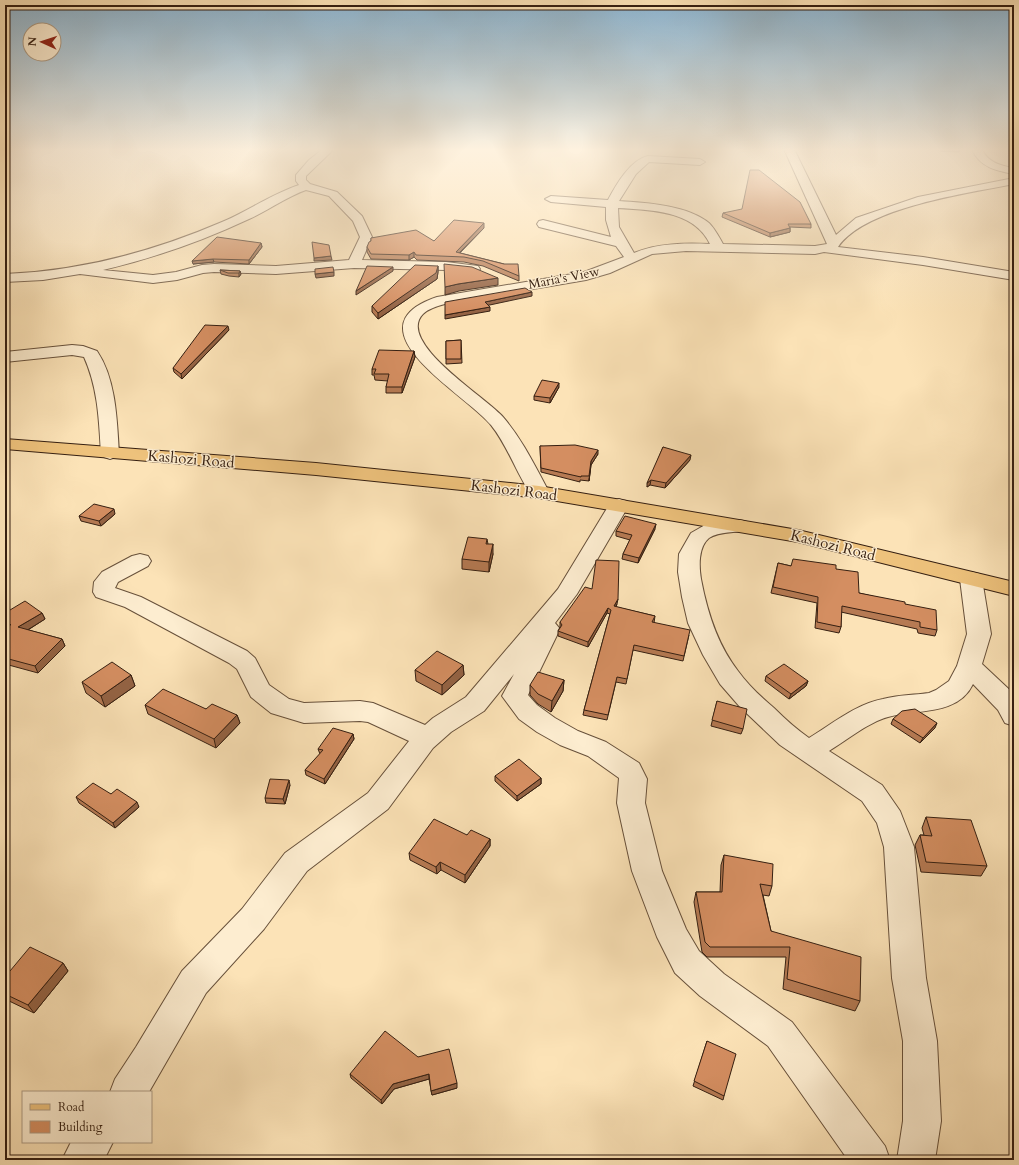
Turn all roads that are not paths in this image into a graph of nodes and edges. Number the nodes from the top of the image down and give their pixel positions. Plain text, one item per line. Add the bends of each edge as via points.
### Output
1 (269, 203) edge
2 (342, 203) edge
3 (595, 203) edge
4 (812, 203) edge
5 (910, 203) edge
6 (612, 205) junction
7 (544, 224) dead end
8 (620, 243) junction
9 (831, 246) junction
10 (718, 247) junction
11 (631, 258) junction
12 (923, 261) junction
13 (354, 264) junction
14 (1014, 264) edge
15 (78, 270) junction
16 (1014, 276) edge
17 (5, 278) edge
18 (517, 287) junction
19 (5, 357) edge
20 (5, 444) edge
21 (110, 453) junction
22 (538, 492) junction
23 (619, 505) junction
24 (740, 526) junction
25 (140, 560) dead end
26 (971, 580) junction
27 (1014, 589) edge
28 (566, 594) junction
29 (969, 666) junction
30 (1014, 716) edge
31 (428, 738) junction
32 (808, 751) junction
33 (129, 1091) edge
34 (93, 1143) edge
35 (81, 1160) edge
36 (871, 1160) edge
37 (916, 1160) edge

1 - 15 street via 246,216 149,254
2 - 13 street via 358,219 366,237
3 - 6 street
4 - 9 street
5 - 9 street via 860,222
6 - 8 street via 612,222
6 - 10 street via 654,207 675,212 702,223 712,234
7 - 8 street
8 - 11 street
9 - 10 street, Maria's View via 795,250
9 - 12 street, Maria's View
10 - 11 street, Maria's View via 664,249 649,251
11 - 18 street, Maria's View via 586,276
12 - 14 street
12 - 16 street
13 - 15 street via 276,270 202,269 153,279
13 - 18 street via 464,267
15 - 17 street via 28,278
18 - 22 street, Maria's View via 432,303 414,314 409,326 412,338 426,360 489,411 498,422
19 - 21 street via 72,350 91,354 101,380 108,414
20 - 21 main road, Kashozi Road
21 - 22 main road, Kashozi Road via 316,469
22 - 23 main road, Kashozi Road
23 - 24 main road, Kashozi Road
23 - 28 street
24 - 26 main road, Kashozi Road via 798,536
24 - 32 street via 712,529 698,537 690,554 689,572 698,616 715,655 729,678 789,738
25 - 31 street via 110,576 104,582 104,592 133,602 238,657 246,664 260,691 280,706 304,712 373,713
26 - 27 main road, Kashozi Road
26 - 29 street via 979,634
28 - 31 street via 475,704 442,725
28 - 36 street via 515,696 528,712 546,725 597,749 629,771 633,779 631,804 647,871 672,937 687,962 712,985 780,1034
29 - 30 street via 1008,704
29 - 32 street via 959,687 946,696 929,702 883,708
31 - 33 street via 378,801 296,862 253,919 194,982
32 - 37 street via 872,793 890,819 899,847 908,978 920,1041 922,1121
34 - 35 street

